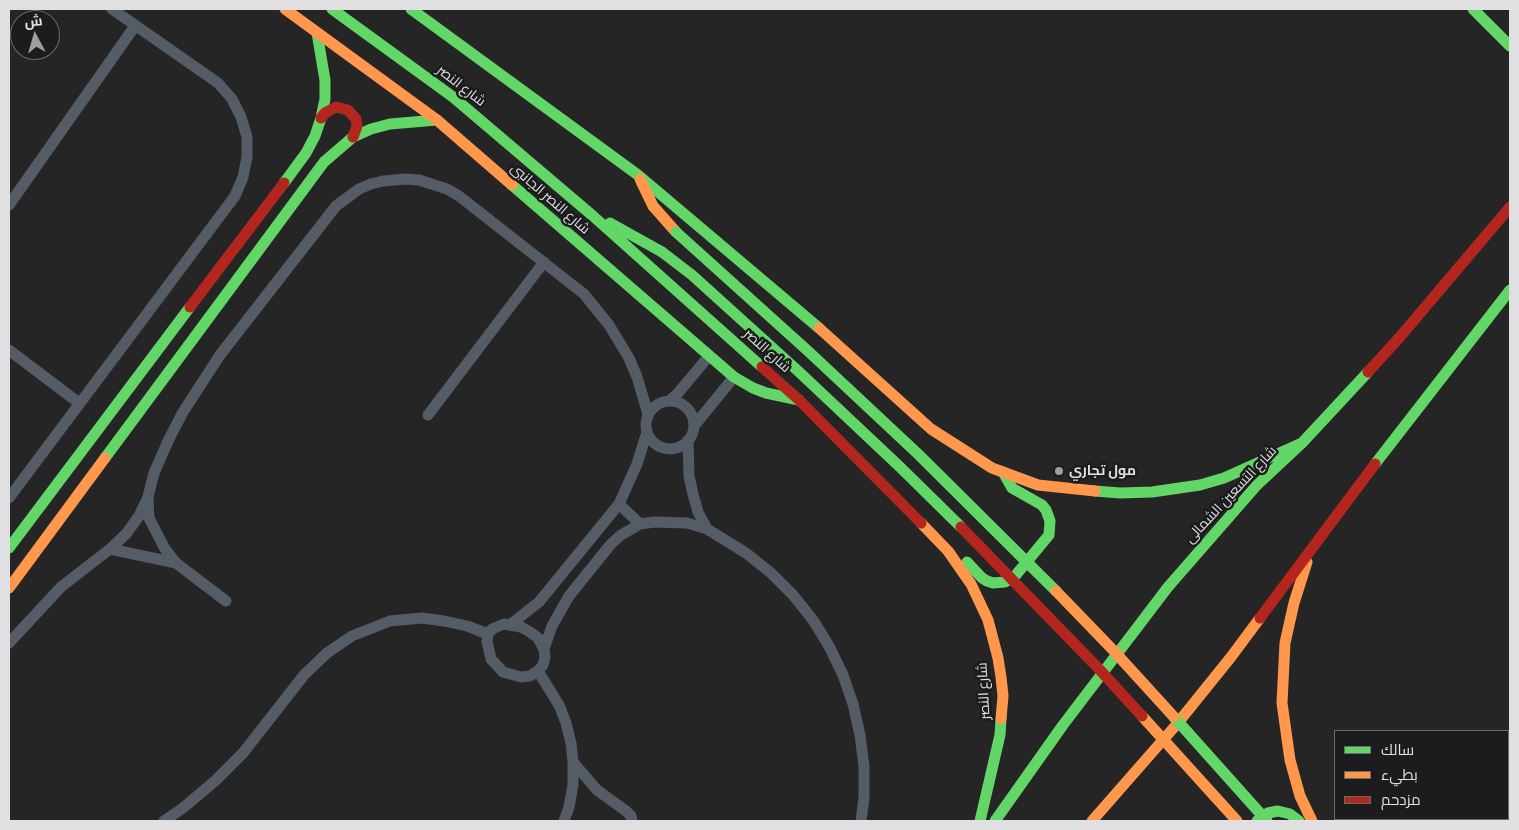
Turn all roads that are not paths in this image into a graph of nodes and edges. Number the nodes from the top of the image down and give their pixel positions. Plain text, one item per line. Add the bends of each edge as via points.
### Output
1 (112, 9) edge
2 (285, 9) edge
3 (332, 9) edge
4 (411, 9) edge
5 (1472, 9) edge
6 (135, 26) junction
7 (317, 32) junction
8 (1510, 46) edge
9 (321, 118) junction
10 (437, 120) junction
11 (353, 137) junction
12 (638, 175) junction
13 (9, 205) edge
14 (1510, 207) edge
15 (593, 216) junction
16 (544, 262) junction
17 (1510, 290) edge
18 (9, 350) edge
19 (709, 356) junction
20 (734, 377) junction
21 (799, 400) junction
22 (669, 401) junction
23 (79, 403) junction
24 (648, 414) junction
25 (428, 415) dead end
26 (694, 426) junction
27 (647, 432) junction
28 (688, 440) junction
29 (1302, 443) junction
30 (1003, 472) junction
31 (148, 497) junction
32 (9, 498) edge
33 (619, 504) junction
34 (640, 524) junction
35 (707, 529) junction
36 (934, 536) junction
37 (9, 548) edge
38 (110, 549) junction
39 (1311, 549) junction
40 (176, 563) junction
41 (9, 588) edge
42 (226, 601) dead end
43 (511, 624) junction
44 (488, 634) junction
45 (9, 643) edge
46 (544, 649) junction
47 (538, 671) junction
48 (573, 762) junction
49 (164, 821) edge
50 (564, 821) edge
51 (632, 821) edge
52 (861, 821) edge
53 (980, 821) edge
54 (995, 821) edge
55 (1092, 821) edge
56 (1237, 821) edge
57 (1257, 821) edge
58 (1267, 821) edge
59 (1299, 821) edge
60 (1312, 821) edge

1 - 6 street
2 - 7 main road, شارع النصر الجانبى
3 - 15 main road, شارع النصر via 453,97
4 - 12 main road
5 - 8 main road
6 - 13 street
6 - 23 street via 218,83 232,99 241,117 247,157 235,196
7 - 9 main road via 325,80
7 - 10 main road, شارع النصر الجانبى
9 - 11 main road via 336,107 348,110 356,119
9 - 37 main road via 306,153
10 - 11 main road via 390,124
10 - 19 main road, شارع النصر الجانبى
11 - 41 main road via 324,162
12 - 30 main road via 839,345 931,429 971,456
12 - 58 main road, bridge via 653,206 676,232 836,376 1018,552 1113,650
14 - 29 main road, شارع التسعين الشمالى via 1399,338
15 - 21 main road, شارع النصر
15 - 56 main road, bridge via 662,252 797,370 1001,567
16 - 24 street via 584,294 610,325 629,358
16 - 25 street
16 - 31 street via 459,196 441,187 419,180 395,180 359,189 336,206 220,355 169,439 154,473
17 - 39 main road
18 - 23 street
19 - 20 main road, شارع النصر الجانبى
19 - 22 street
20 - 21 main road, شارع النصر الجانبى via 766,393
20 - 26 street
21 - 36 main road, شارع النصر
22 - 24 street via 660,403
22 - 26 street via 687,408
23 - 32 street
24 - 27 street
26 - 28 street
27 - 28 street via 652,441 665,448 680,446
27 - 33 street
28 - 35 street via 693,494
29 - 30 main road via 1224,478 1152,492 1055,488
29 - 54 main road, شارع التسعين الشمالى via 1234,510 1150,609
30 - 36 main road via 1012,488 1042,505 1050,521 1046,541 1015,576 1005,582 987,581 950,543
31 - 38 street via 126,534
31 - 40 street via 149,518
33 - 34 street
33 - 43 street via 539,602
34 - 35 street via 670,521
34 - 46 street via 611,544 570,596 552,626
35 - 52 street via 746,553 793,595 829,646 854,704 860,735 864,766
36 - 53 main road, شارع النصر via 971,584 988,620 998,658 1002,696 1000,735
38 - 40 street
38 - 45 street via 62,587
39 - 55 main road via 1225,664
39 - 60 main road via 1289,623 1282,683 1290,760 1300,796
40 - 42 street
43 - 44 street via 498,625
43 - 46 street via 538,638
44 - 47 street via 491,659 503,672 521,677
44 - 49 street via 467,626 422,618 390,621 352,636 327,653 304,675 254,740 215,782
46 - 47 street via 543,665
47 - 48 street via 563,714
48 - 50 street via 573,784
48 - 51 street via 597,790 626,811
57 - 59 main road via 1278,811

